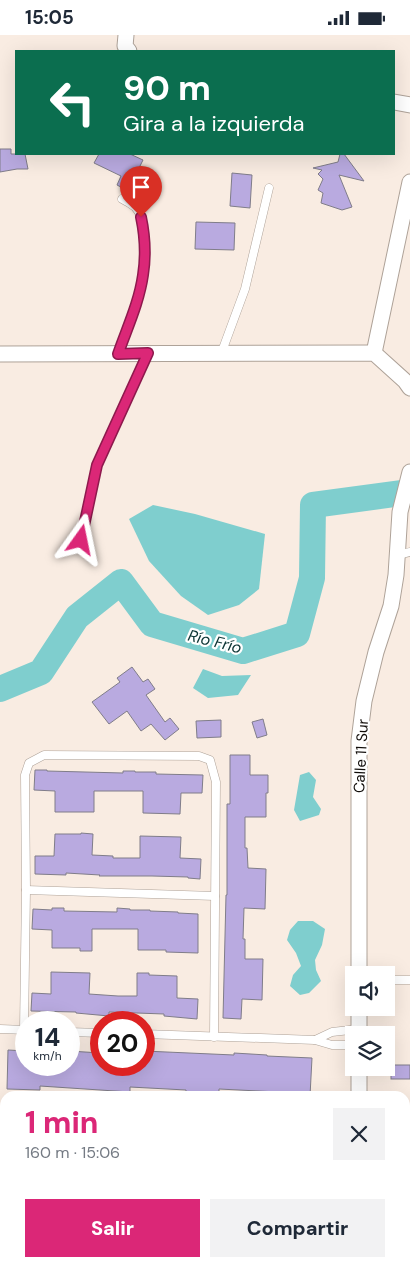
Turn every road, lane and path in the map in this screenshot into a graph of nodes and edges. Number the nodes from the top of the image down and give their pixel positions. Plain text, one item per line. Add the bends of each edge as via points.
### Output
1 (126, 35) edge
2 (128, 50) edge
3 (395, 102) edge
4 (410, 105) edge
5 (410, 182) edge
6 (269, 188) dead end
7 (122, 199) dead end
8 (148, 353) junction
9 (221, 353) junction
10 (374, 353) junction
11 (0, 354) edge
12 (118, 354) junction
13 (410, 388) edge
14 (410, 473) edge
15 (81, 540) dead end
16 (404, 554) edge
17 (26, 891) junction
18 (215, 896) junction
19 (359, 966) edge
20 (395, 980) edge
21 (410, 980) edge
22 (25, 1011) edge
23 (0, 1029) edge
24 (15, 1030) edge
25 (345, 1032) edge
26 (155, 1034) edge
27 (214, 1037) junction
28 (315, 1040) junction
29 (345, 1045) edge
30 (359, 1076) edge
31 (359, 1091) edge

1 - 2 street via 125,46
3 - 4 street
5 - 10 street
6 - 9 lane via 245,289
7 - 12 lane via 141,217 145,238 144,274 138,300
8 - 9 street
8 - 12 street
8 - 15 lane via 97,465
9 - 10 street
10 - 13 street
11 - 12 street
14 - 16 street, Calle 11 Sur via 400,512
16 - 19 street, Calle 11 Sur via 364,701 359,741
17 - 18 lane
17 - 18 lane via 25,775 29,763 44,755 199,756 210,760 216,782
17 - 22 lane
18 - 27 lane
20 - 21 lane
23 - 24 lane
25 - 28 lane via 332,1032
26 - 27 lane
27 - 28 lane
28 - 29 lane
30 - 31 street

